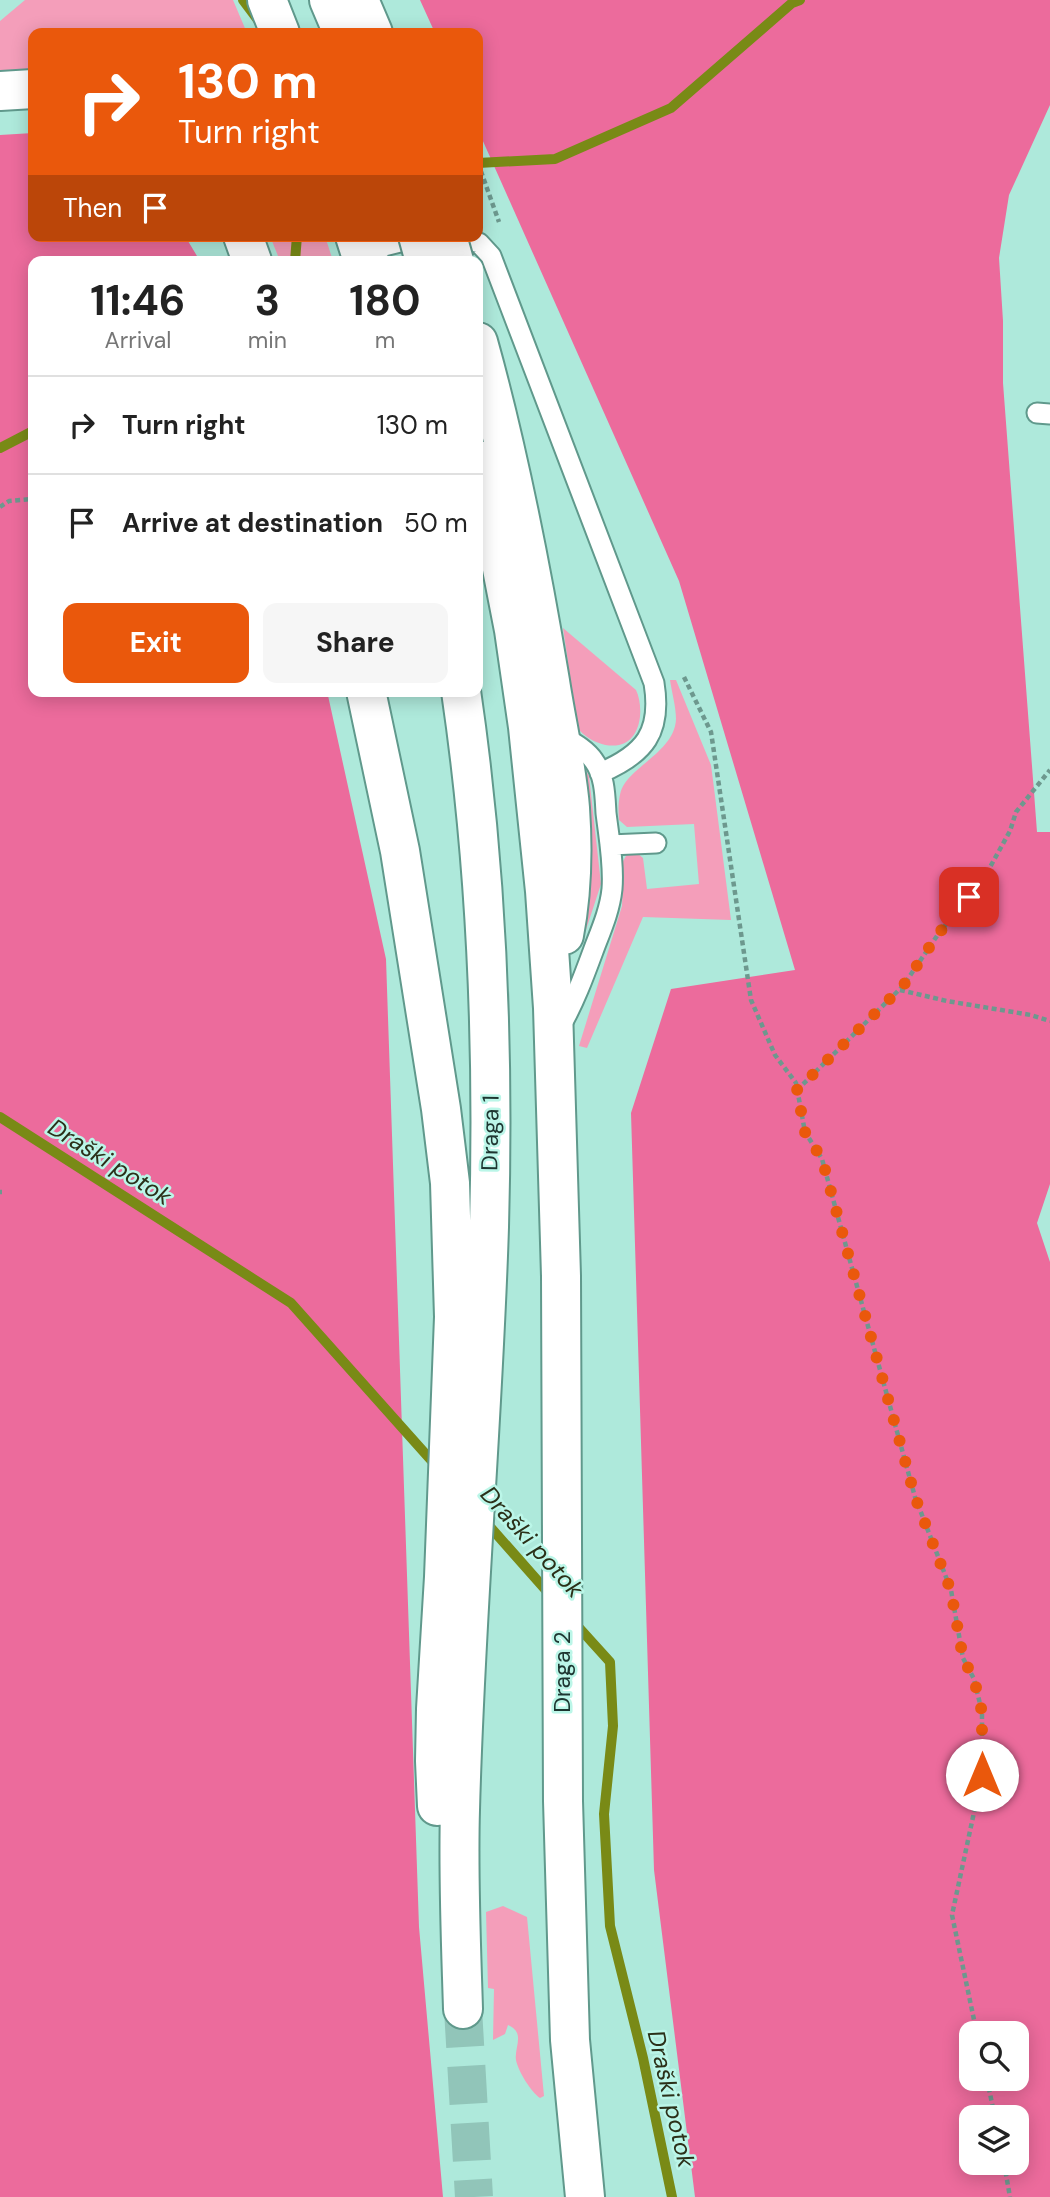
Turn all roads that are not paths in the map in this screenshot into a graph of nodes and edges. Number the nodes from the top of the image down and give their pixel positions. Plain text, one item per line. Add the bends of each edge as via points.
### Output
1 (267, 0) edge
2 (329, 0) edge
3 (359, 0) edge
4 (278, 28) edge
5 (341, 28) edge
6 (371, 28) edge
7 (28, 89) edge
8 (0, 92) edge
9 (400, 242) edge
10 (476, 242) edge
11 (371, 256) edge
12 (483, 360) edge
13 (483, 480) edge
14 (527, 626) junction
15 (367, 697) edge
16 (462, 697) edge
17 (558, 734) junction
18 (600, 773) junction
19 (656, 843) dead end
20 (610, 845) junction
21 (552, 996) junction
22 (555, 1035) junction
23 (457, 1576) junction
24 (463, 2009) tunnel mouth
25 (585, 2197) edge

1 - 4 highway
2 - 5 highway
3 - 6 highway
7 - 8 highway
9 - 11 lane
10 - 18 lane via 491,256 654,683 656,712 647,741 637,753
12 - 14 highway via 517,501
13 - 14 highway
14 - 17 highway
14 - 21 highway via 528,727
15 - 23 highway via 400,851 450,1183
16 - 23 highway, Draga 1 via 484,910 491,1077 489,1227
17 - 18 lane via 587,753
17 - 21 highway via 570,806 572,874
18 - 20 lane
19 - 20 lane
20 - 22 lane via 612,889 607,914 570,1010
21 - 22 highway, Draga 2
22 - 25 highway, Draga 2 via 563,1801 570,2040
23 - 24 highway

